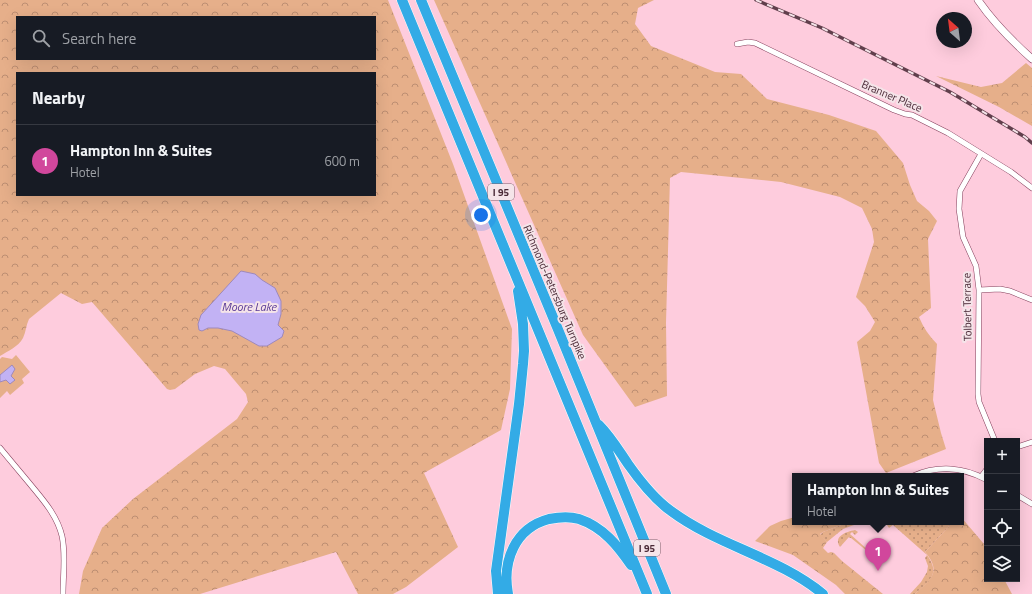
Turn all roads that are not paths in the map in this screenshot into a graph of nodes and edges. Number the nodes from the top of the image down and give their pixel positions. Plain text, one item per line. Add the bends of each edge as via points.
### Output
1 (402, 0) edge
2 (421, 0) edge
3 (978, 0) edge
4 (736, 44) dead end
5 (1032, 59) edge
6 (981, 154) junction
7 (1032, 188) edge
8 (513, 269) junction
9 (979, 290) junction
10 (1032, 300) edge
11 (595, 420) junction
12 (994, 438) edge
13 (1032, 442) edge
14 (1020, 446) edge
15 (0, 448) edge
16 (921, 473) edge
17 (984, 473) edge
18 (981, 477) junction
19 (984, 478) edge
20 (1020, 497) edge
21 (1032, 504) edge
22 (645, 589) edge
23 (63, 594) edge
24 (498, 594) edge
25 (508, 594) edge
26 (666, 594) edge
27 (823, 594) edge

1 - 8 highway, I 95
2 - 11 highway, Richmond-Petersburg Turnpike / I 95
3 - 5 street via 1011,40
4 - 6 street, Branner Place via 755,43 894,110 912,115 948,133
6 - 7 street, Branner Place via 1012,172
6 - 9 street, Tolbert Terrace via 960,191 959,209 963,237 976,266
8 - 22 highway, I 95
8 - 24 highway via 524,324 524,351 496,570
9 - 10 street via 1000,289
9 - 12 street, Tolbert Terrace via 978,394
11 - 26 highway, Richmond-Petersburg Turnpike / I 95
11 - 27 highway via 644,484 670,510 694,527 801,578
13 - 14 street
15 - 23 street via 45,502 57,522 64,548
16 - 18 street via 941,468 965,471
17 - 18 street
18 - 19 street
20 - 21 street
22 - 25 highway via 618,546 600,530 574,518 556,517 531,528 513,547 507,566

